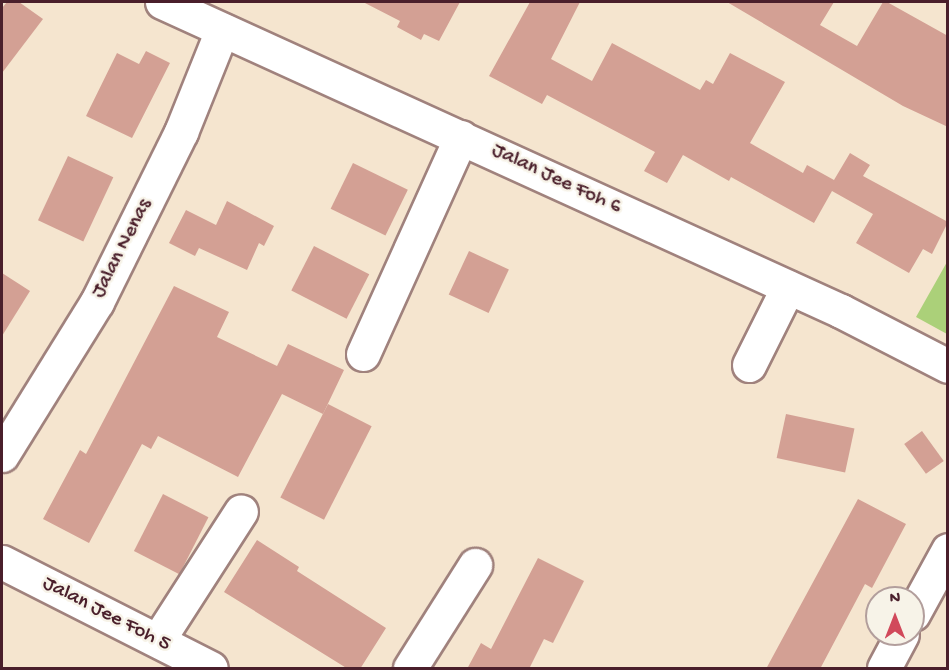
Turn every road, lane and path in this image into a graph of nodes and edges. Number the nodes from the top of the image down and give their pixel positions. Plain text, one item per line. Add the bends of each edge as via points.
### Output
1 (162, 2) edge
2 (222, 30) junction
3 (461, 137) junction
4 (788, 287) junction
5 (363, 354) dead end
6 (749, 365) dead end
7 (948, 366) edge
8 (2, 455) edge
9 (241, 511) dead end
10 (948, 550) edge
11 (2, 562) edge
12 (475, 565) dead end
13 (925, 592) edge
14 (158, 640) junction
15 (896, 646) edge
16 (194, 665) edge
17 (410, 669) edge
18 (884, 669) edge

1 - 2 street, Jalan Jee Foh 6
2 - 3 street, Jalan Jee Foh 6
2 - 8 street, Jalan Nenas via 181,132 97,302
3 - 4 street, Jalan Jee Foh 6
3 - 5 street
4 - 6 street
4 - 7 street, Jalan Jee Foh 6
9 - 14 street
10 - 13 street
11 - 14 street, Jalan Jee Foh 5
12 - 17 street
14 - 16 street, Jalan Jee Foh 5
15 - 18 street

